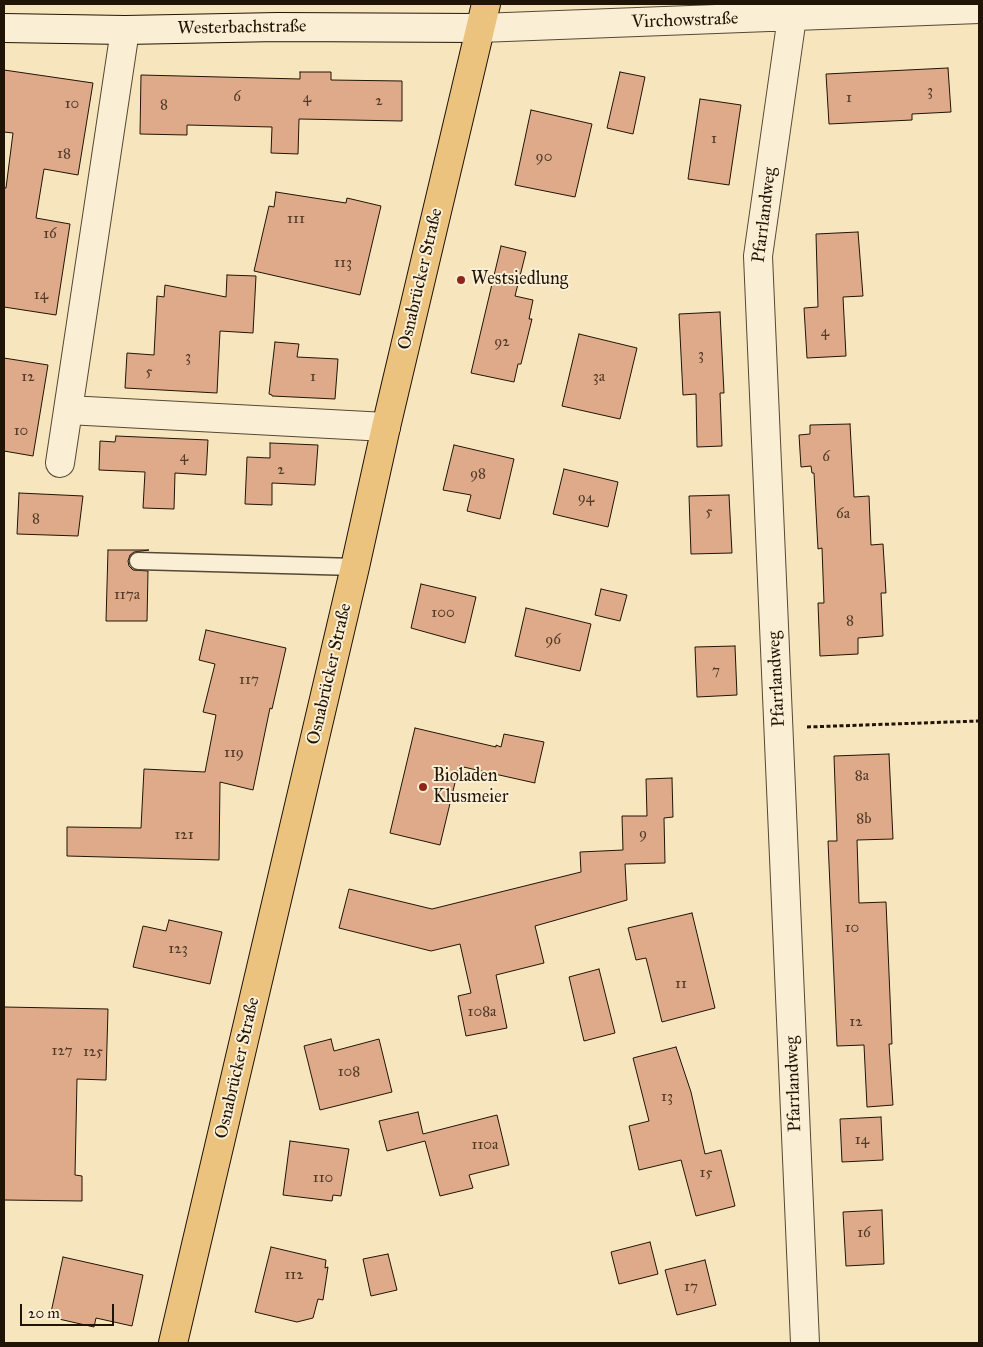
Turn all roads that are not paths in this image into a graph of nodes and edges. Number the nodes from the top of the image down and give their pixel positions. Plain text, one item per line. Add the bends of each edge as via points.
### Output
1 (979, 9) edge
2 (483, 16) edge
3 (792, 17) junction
4 (4, 28) edge
5 (126, 30) junction
6 (68, 410) junction
7 (386, 427) junction
8 (60, 463) dead end
9 (138, 561) dead end
10 (355, 567) junction
11 (173, 1343) edge
12 (805, 1343) edge

1 - 3 street, Virchowstraße
2 - 3 street, Virchowstraße
2 - 5 street, Westerbachstraße via 278,27
2 - 7 main road, Osnabrücker Straße
3 - 12 street, Pfarrlandweg via 758,256
4 - 5 street, Westerbachstraße
5 - 6 street
6 - 7 street
6 - 8 street
7 - 10 main road, Osnabrücker Straße
9 - 10 lane
10 - 11 main road, Osnabrücker Straße

